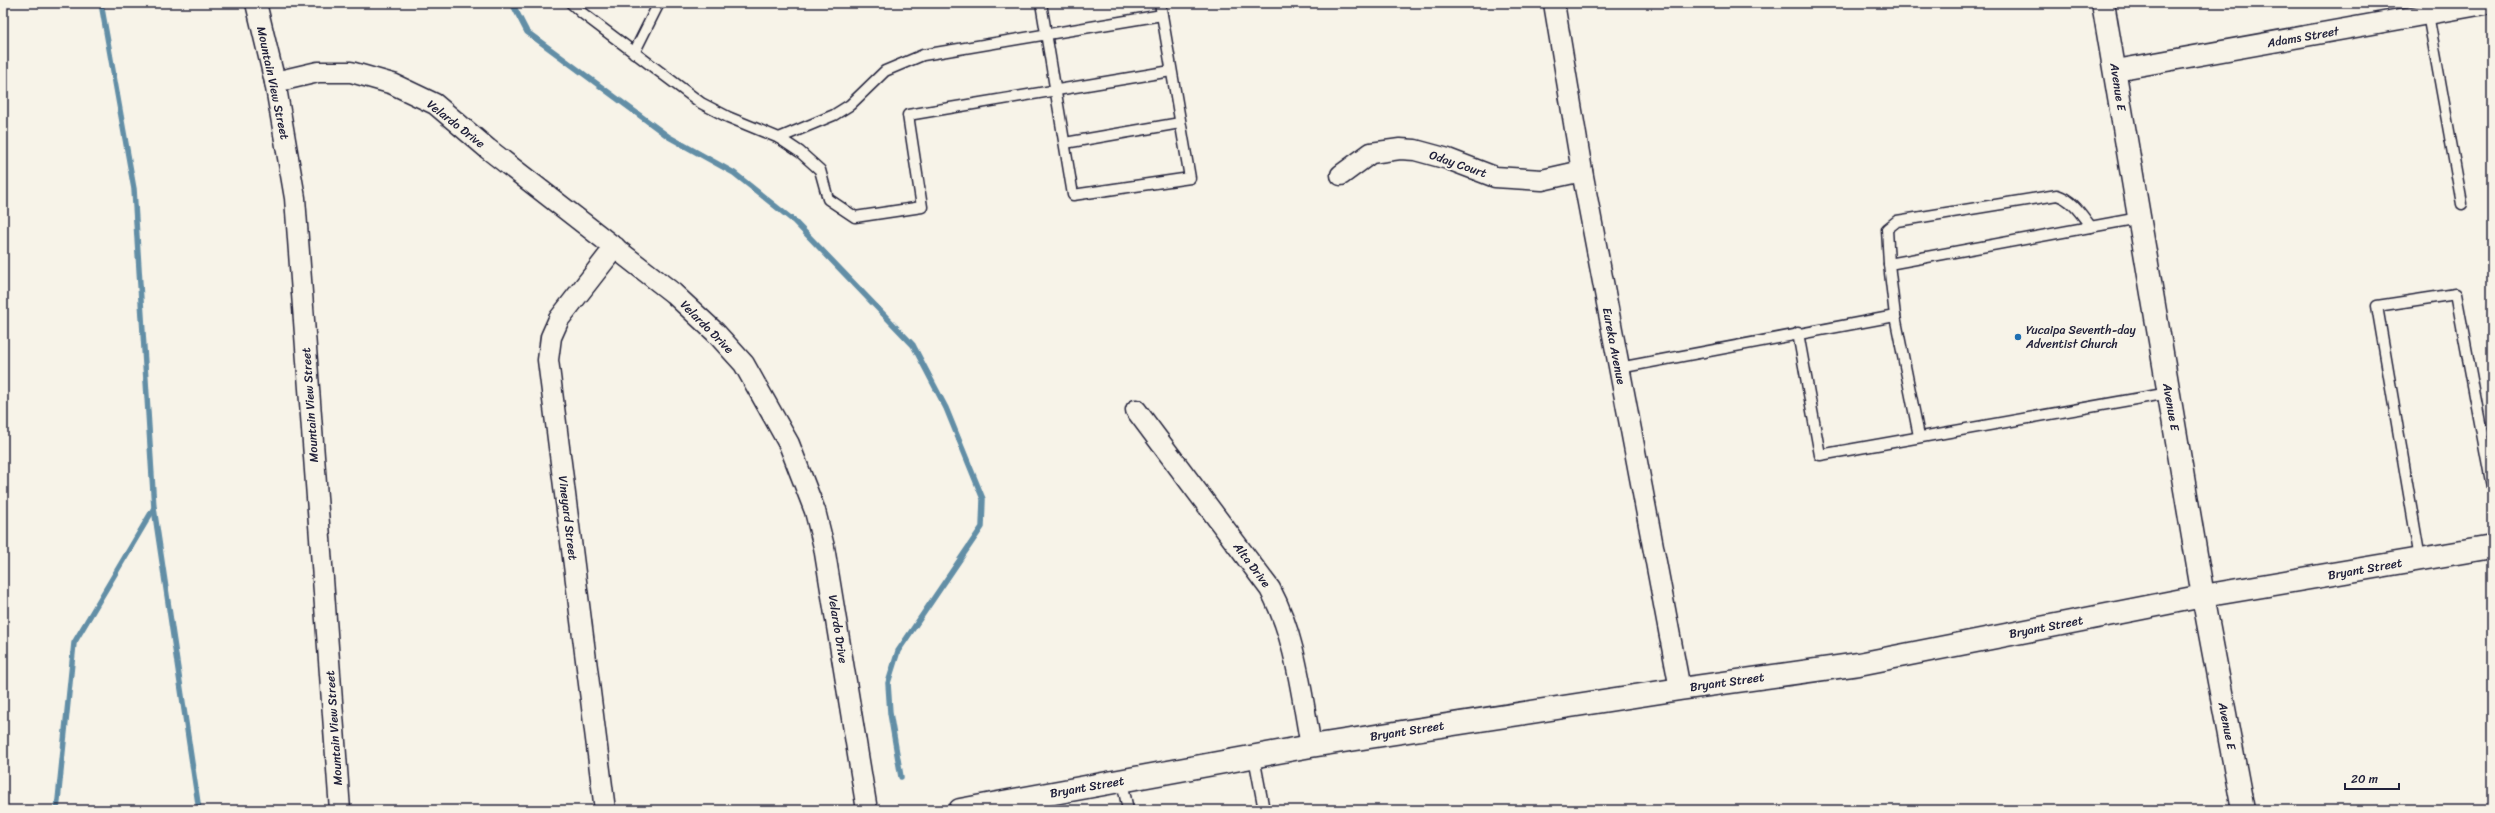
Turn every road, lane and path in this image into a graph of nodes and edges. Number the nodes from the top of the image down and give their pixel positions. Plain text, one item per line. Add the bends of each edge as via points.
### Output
1 (256, 3) edge
2 (571, 3) edge
3 (659, 3) edge
4 (1041, 3) edge
5 (1160, 3) edge
6 (1554, 3) edge
7 (2103, 3) edge
8 (2490, 3) edge
9 (2427, 9) edge
10 (1162, 15) junction
11 (1046, 34) junction
12 (634, 52) junction
13 (2116, 70) junction
14 (1171, 71) junction
15 (275, 82) junction
16 (1056, 90) junction
17 (1180, 124) junction
18 (779, 138) junction
19 (1064, 143) junction
20 (1582, 172) junction
21 (1341, 175) dead end
22 (2462, 204) dead end
23 (2139, 218) junction
24 (2091, 227) junction
25 (615, 247) junction
26 (1889, 264) junction
27 (1894, 316) junction
28 (1798, 334) junction
29 (1619, 368) junction
30 (2169, 393) junction
31 (1136, 410) dead end
32 (1919, 436) junction
33 (2492, 487) edge
34 (2492, 547) edge
35 (2420, 559) junction
36 (2203, 596) junction
37 (1680, 689) junction
38 (1311, 746) junction
39 (1254, 757) junction
40 (1122, 781) junction
41 (340, 810) edge
42 (605, 810) edge
43 (867, 810) edge
44 (960, 810) edge
45 (1128, 810) edge
46 (1264, 810) edge
47 (2243, 810) edge

1 - 15 street, Mountain View Street
2 - 12 lane
3 - 12 lane
4 - 11 lane
5 - 10 lane
6 - 20 street, Eureka Avenue
7 - 13 street, Avenue E
8 - 9 street, Adams Street
9 - 13 street, Adams Street
9 - 22 lane
10 - 11 lane
10 - 14 lane
11 - 16 lane
11 - 18 lane via 906,60 885,71 850,105
12 - 18 lane via 701,103
13 - 23 street, Avenue E
14 - 16 lane
14 - 17 lane
15 - 25 street, Velardo Drive via 318,72 351,72 393,84 435,104 488,149
15 - 41 street, Mountain View Street via 295,198
16 - 18 lane via 908,115 922,207 855,218 828,199 820,170
16 - 19 lane
17 - 19 lane
17 - 19 lane via 1190,178 1073,195
20 - 21 street, Oday Court via 1542,180 1496,177 1448,159 1415,150 1400,149 1371,153
20 - 29 street, Eureka Avenue
23 - 24 lane
23 - 30 street, Avenue E
24 - 26 lane
24 - 26 lane via 2075,205 2056,195 1897,221 1887,229
25 - 42 street, Vineyard Street via 559,319 551,337 548,360
25 - 43 street, Velardo Drive via 678,298 715,332 744,364 789,444 816,512 824,547
26 - 27 lane
27 - 28 lane
27 - 32 lane
28 - 29 lane
28 - 32 lane via 1820,455
29 - 37 street, Eureka Avenue
30 - 32 lane
30 - 36 street, Avenue E
31 - 38 street, Alta Drive via 1270,588 1283,613 1292,641
33 - 35 lane via 2456,294 2377,306
34 - 35 street, Bryant Street
35 - 36 street, Bryant Street
36 - 37 street, Bryant Street via 1859,664
36 - 47 street, Avenue E
37 - 38 street, Bryant Street
38 - 39 street, Bryant Street
39 - 40 street, Bryant Street
39 - 46 lane
40 - 44 street, Bryant Street
40 - 45 lane

